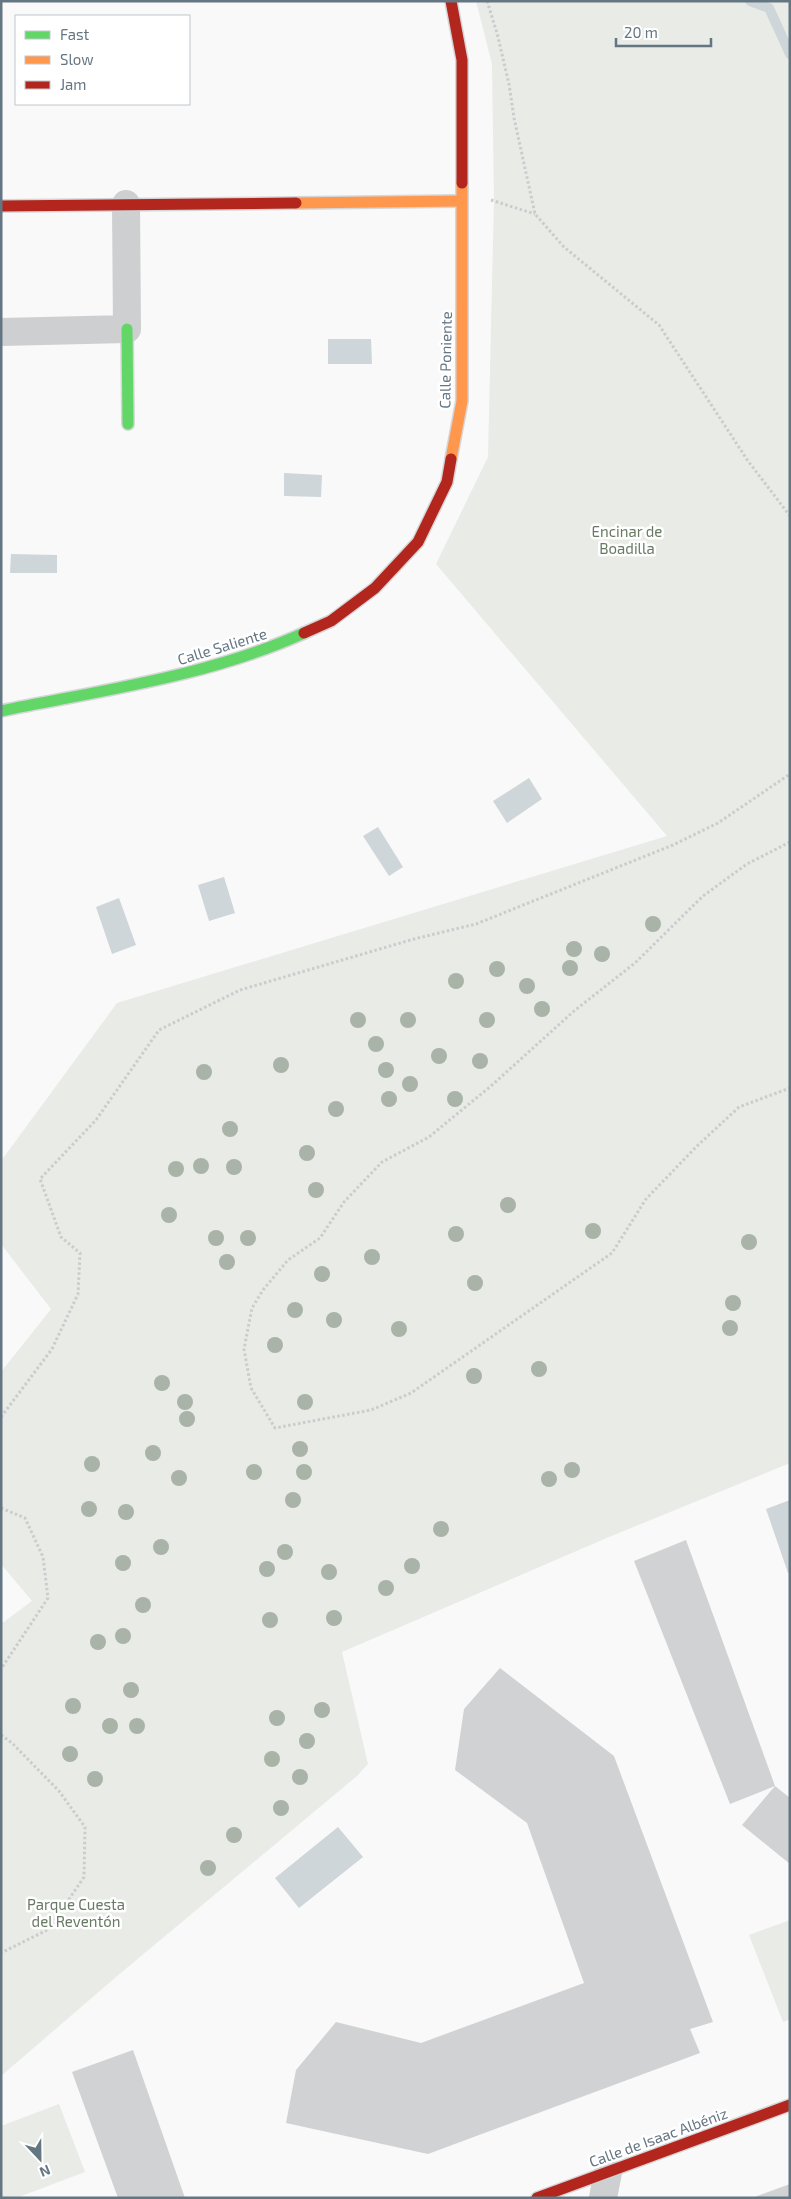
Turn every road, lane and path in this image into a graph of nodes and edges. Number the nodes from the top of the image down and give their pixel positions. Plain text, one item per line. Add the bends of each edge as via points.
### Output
1 (451, 1) edge
2 (487, 1) edge
3 (461, 201) junction
4 (126, 204) junction
5 (1, 206) edge
6 (536, 214) junction
7 (127, 330) junction
8 (1, 332) edge
9 (128, 424) dead end
10 (790, 516) edge
11 (418, 542) joint
12 (1, 711) edge
13 (790, 774) edge
14 (790, 842) edge
15 (790, 1088) edge
16 (1, 1418) edge
17 (1, 1508) edge
18 (1, 1669) edge
19 (1, 1735) edge
20 (1, 1953) edge
21 (790, 2105) edge
22 (605, 2185) edge
23 (537, 2198) edge

1 - 3 street, Calle Poniente via 462,60
2 - 6 path via 509,84
3 - 4 street
3 - 6 path via 494,200
3 - 11 street, Calle Poniente via 462,401 447,482
4 - 5 street
4 - 7 street
6 - 10 path via 564,247 659,325 748,461
7 - 8 street
7 - 9 street
11 - 12 street, Calle Saliente via 375,588 331,621 276,646 184,674
13 - 16 path via 718,823 649,854 476,924 240,990 159,1030 96,1120 40,1179 61,1238 80,1253 78,1294 52,1349
14 - 15 path via 747,864 703,896 635,963 574,1011 475,1099 429,1137 382,1162 344,1202 320,1238 288,1260 252,1308 244,1349 251,1388 275,1428 371,1410 411,1393 612,1253 646,1199 739,1107
17 - 18 path via 25,1518 43,1557 48,1598
19 - 20 path via 59,1792 85,1827 84,1877 50,1929
21 - 22 street, Calle de Isaac Albéniz
22 - 23 street, Calle de Isaac Albéniz

